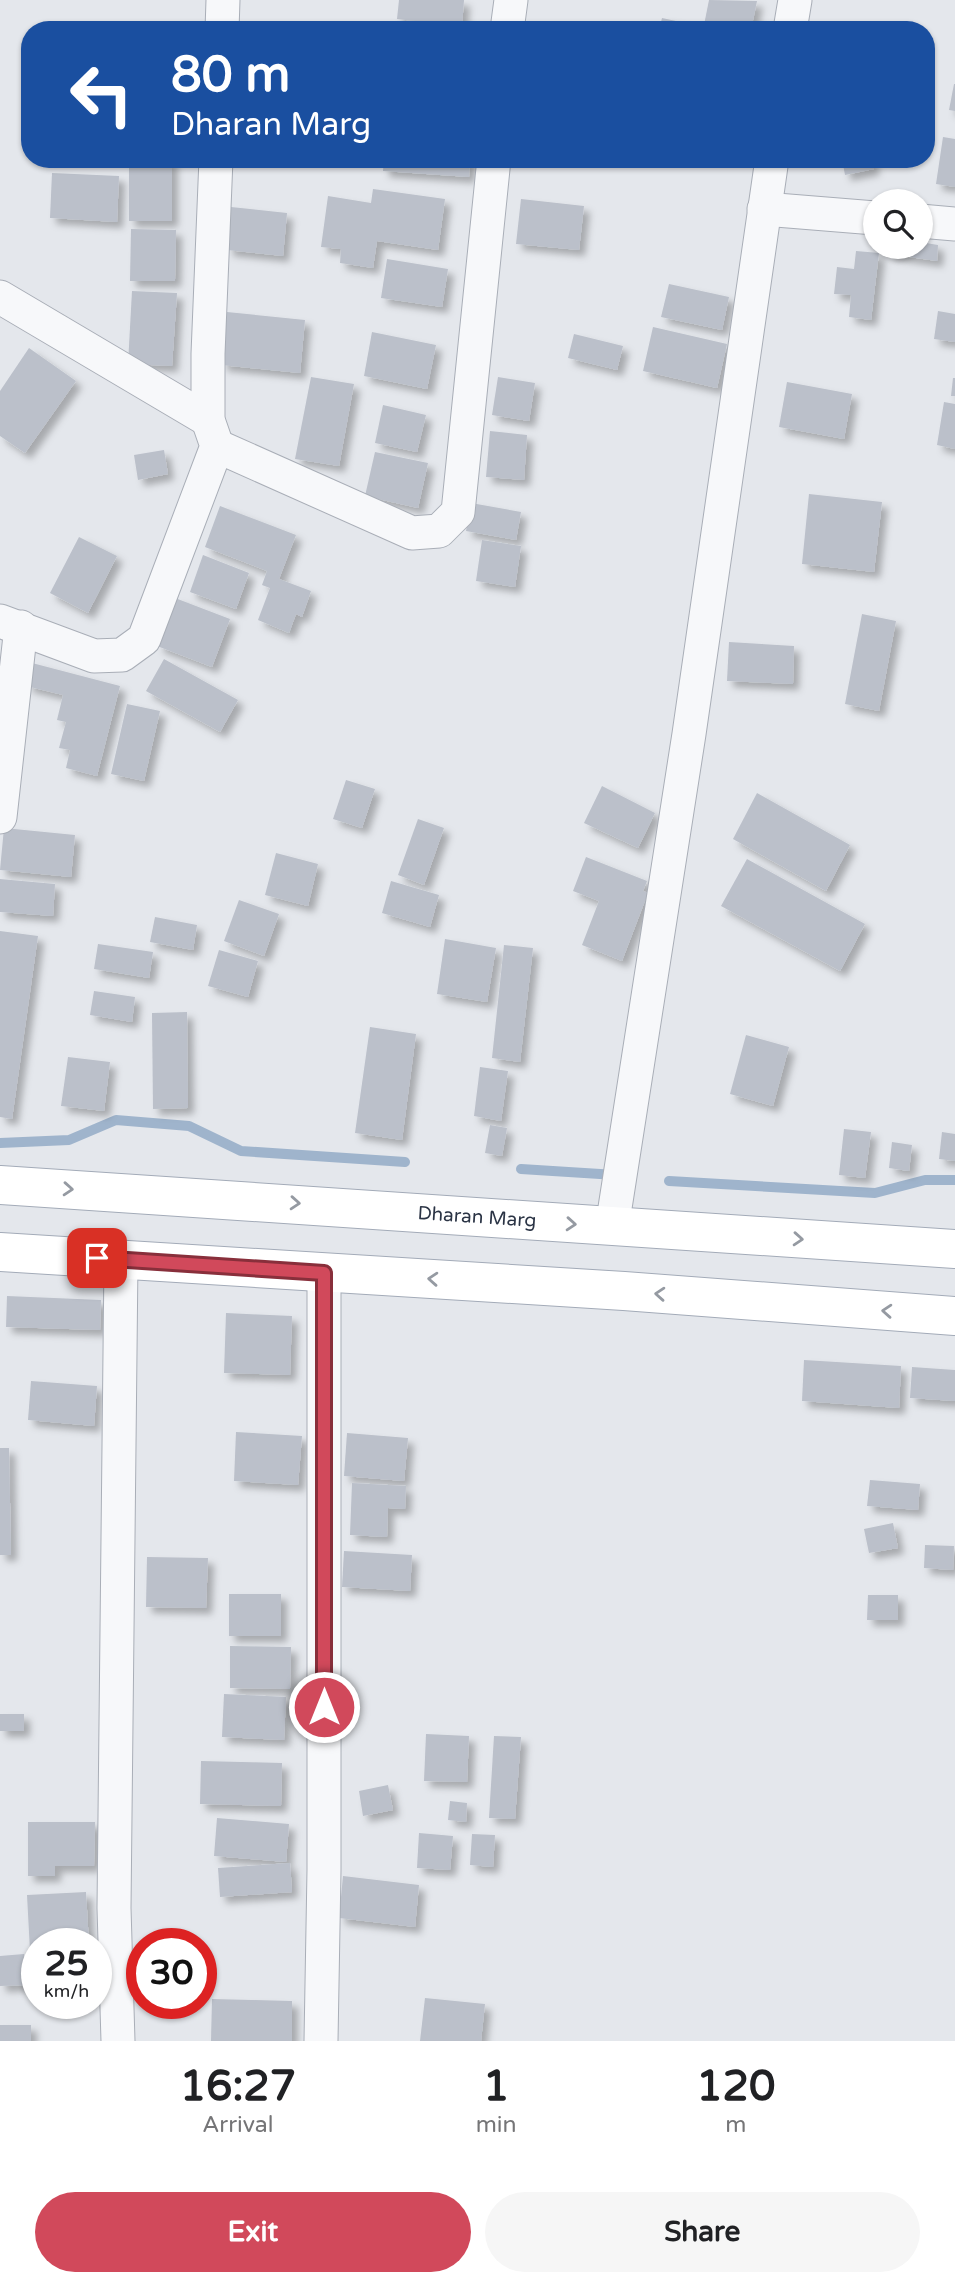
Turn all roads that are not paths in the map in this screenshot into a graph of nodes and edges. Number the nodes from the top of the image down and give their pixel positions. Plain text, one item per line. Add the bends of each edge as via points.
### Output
1 (223, 0) edge
2 (511, 0) edge
3 (794, 0) edge
4 (222, 21) edge
5 (509, 21) edge
6 (791, 21) edge
7 (216, 168) edge
8 (493, 168) edge
9 (771, 168) edge
10 (765, 209) junction
11 (863, 217) edge
12 (933, 222) edge
13 (955, 224) edge
14 (0, 297) edge
15 (212, 433) junction
16 (11, 624) edge
17 (0, 817) edge
18 (0, 1185) edge
19 (612, 1227) junction
20 (955, 1249) edge
21 (0, 1252) edge
22 (121, 1260) junction
23 (324, 1273) junction
24 (955, 1316) edge
25 (118, 2041) edge
26 (321, 2041) edge

1 - 4 street
2 - 5 street
3 - 6 street
7 - 15 street via 208,354
8 - 15 street via 458,512 439,531 412,533
9 - 10 street
10 - 11 street
10 - 19 street
12 - 13 street
14 - 15 street
15 - 16 street via 144,639 122,654 94,656
16 - 17 street
18 -> 19 main road, Dharan Marg
19 -> 20 main road, Dharan Marg
21 - 22 main road
22 - 23 main road
22 - 25 street via 114,1908
24 -> 23 main road
23 - 26 street

